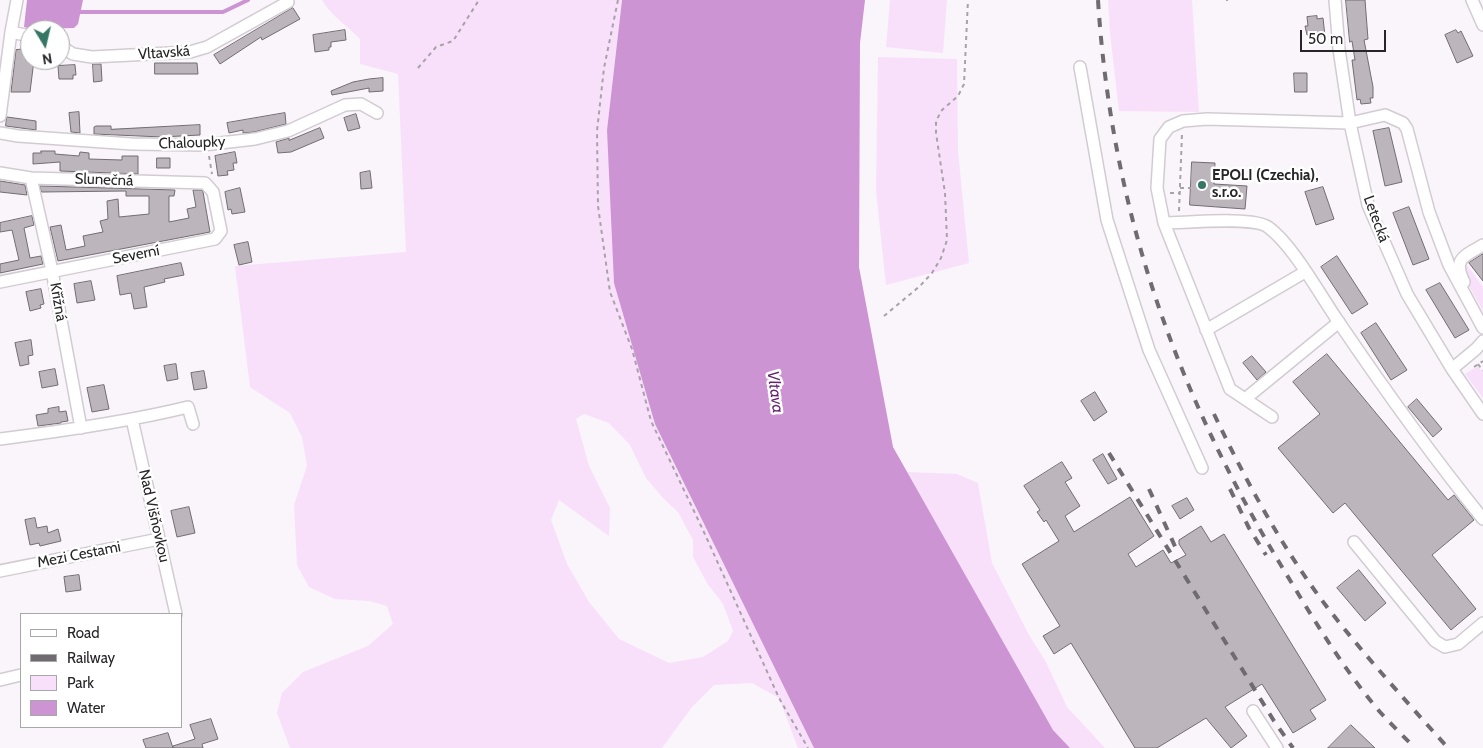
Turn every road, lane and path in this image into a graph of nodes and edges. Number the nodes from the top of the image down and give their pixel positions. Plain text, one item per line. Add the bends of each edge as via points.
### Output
1 (17, 0) edge
2 (479, 0) edge
3 (618, 0) edge
4 (968, 0) edge
5 (1335, 0) edge
6 (1472, 0) edge
7 (288, 2) dead end
8 (1483, 25) edge
9 (11, 32) junction
10 (20, 34) edge
11 (70, 52) edge
12 (1080, 67) dead end
13 (418, 68) dead end
14 (377, 112) dead end
15 (0, 116) edge
16 (1183, 122) junction
17 (1350, 123) junction
18 (0, 133) edge
19 (203, 145) junction
20 (0, 174) edge
21 (30, 178) junction
22 (211, 188) junction
23 (1180, 188) junction
24 (1191, 188) dead end
25 (1164, 223) junction
26 (1178, 223) junction
27 (1483, 245) edge
28 (52, 271) junction
29 (1305, 272) junction
30 (0, 282) edge
31 (884, 316) dead end
32 (1483, 316) edge
33 (1339, 322) junction
34 (1483, 328) edge
35 (1206, 330) junction
36 (1483, 341) edge
37 (1478, 364) dead end
38 (1452, 369) junction
39 (1483, 371) edge
40 (1245, 399) junction
41 (1483, 414) edge
42 (1272, 417) dead end
43 (132, 418) junction
44 (192, 424) dead end
45 (81, 428) junction
46 (0, 440) edge
47 (1202, 468) dead end
48 (1483, 519) edge
49 (159, 539) junction
50 (1354, 542) dead end
51 (0, 571) edge
52 (176, 613) edge
53 (1483, 623) edge
54 (20, 675) edge
55 (0, 680) edge
56 (1253, 711) dead end
57 (808, 748) edge
58 (1277, 748) edge

1 - 9 street
2 - 13 path via 453,41 436,47
3 - 57 path via 604,68 597,131 598,206 610,292 632,349 651,421 779,698
4 - 31 path via 964,84 936,121 947,240 932,273
5 - 17 street, Letecká
6 - 8 street
7 - 11 street, Vltavská via 207,47 190,52 92,57
9 - 10 street
9 - 15 street
12 - 47 street via 1107,220 1149,350
14 - 19 street, Chaloupky via 361,104 345,105 288,130 255,139
16 - 17 street via 1207,119
16 - 23 path
16 - 25 street via 1169,127 1160,139 1157,188
17 - 34 street via 1385,115 1403,123 1407,129 1429,212 1448,265
17 - 38 street, Letecká via 1368,205 1407,294
18 - 19 street, Chaloupky via 132,144
19 - 22 path via 203,152 209,155 214,184
20 - 21 street, Slunečná
21 - 22 street, Slunečná via 198,182
21 - 28 street, Křížná
22 - 28 street, Severní via 221,231 215,239
23 - 24 path
23 - 26 path
25 - 26 street
25 - 35 street
26 - 29 street via 1246,221 1267,226 1289,248
27 - 32 street via 1462,257 1459,266
28 - 30 street, Severní
28 - 45 street, Křížná
29 - 33 street
29 - 35 street
33 - 40 street
33 - 48 street via 1449,477
35 - 40 street via 1230,389
36 - 38 street
37 - 39 path
38 - 41 street, Letecká
40 - 42 street
43 - 44 street via 188,406
43 - 45 street
43 - 49 street, Nad Višňovkou
45 - 46 street
49 - 51 street, Mezi Cestami
49 - 52 street, Nad Višňovkou
50 - 53 street via 1435,641 1445,647 1458,644
54 - 55 street
56 - 58 street

